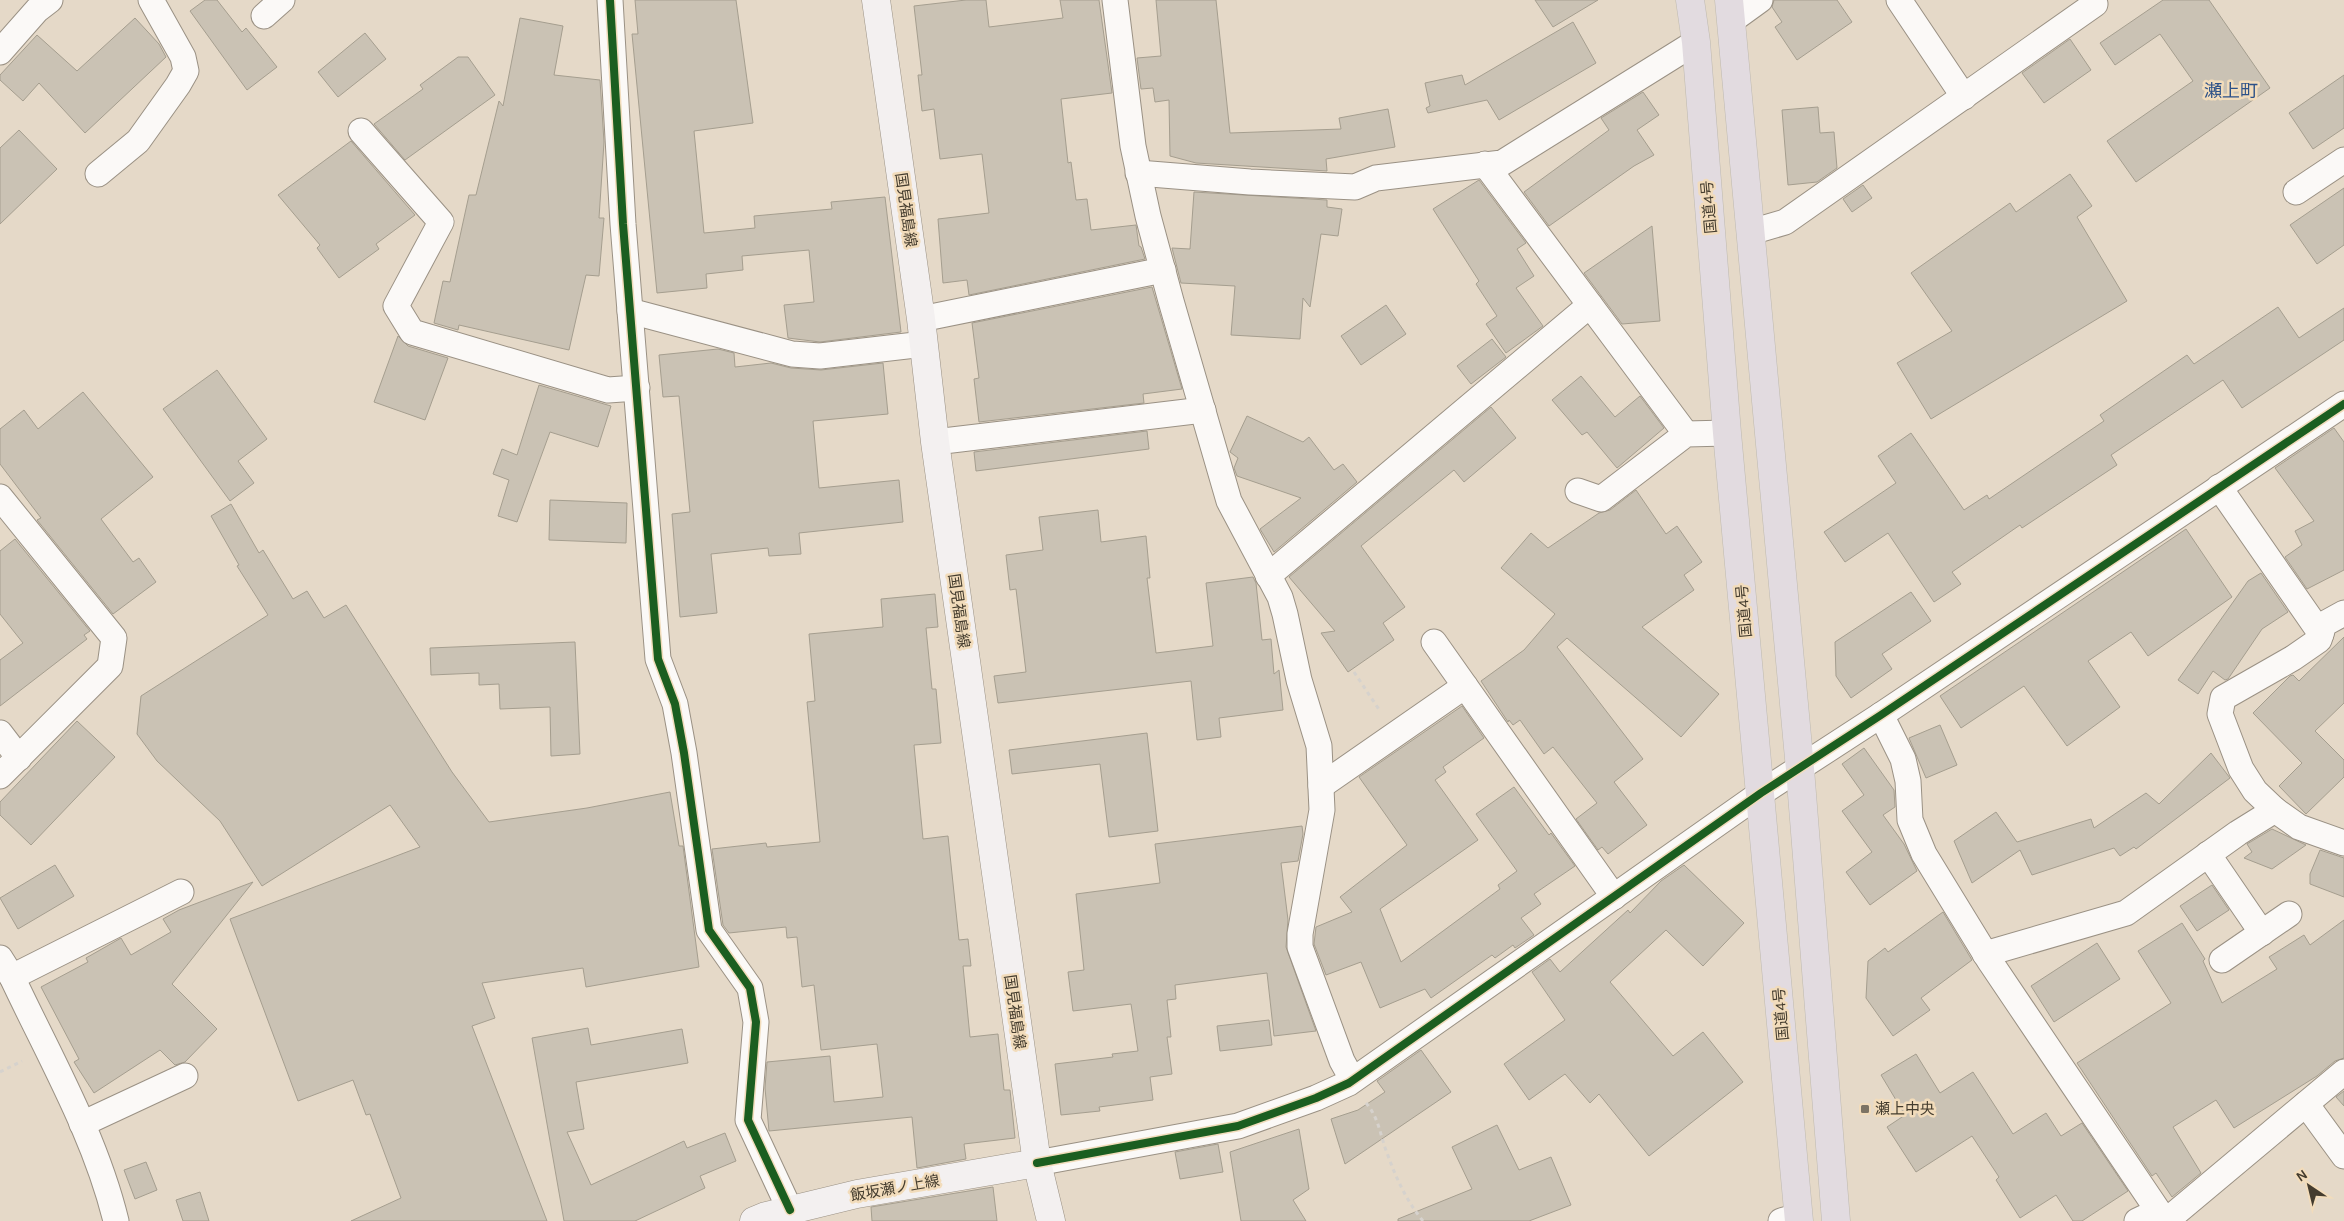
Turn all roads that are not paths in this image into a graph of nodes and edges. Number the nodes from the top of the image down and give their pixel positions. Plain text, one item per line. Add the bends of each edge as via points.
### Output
1 (50, 0) edge
2 (151, 0) edge
3 (610, 0) edge
4 (876, 0) edge
5 (1115, 0) edge
6 (1690, 0) edge
7 (1760, 0) edge
8 (1899, 0) edge
9 (2095, 4) dead end
10 (1730, 10) edge
11 (1696, 42) junction
12 (0, 52) edge
13 (1964, 97) junction
14 (361, 131) dead end
15 (2344, 160) edge
16 (1485, 164) junction
17 (1138, 173) junction
18 (98, 174) dead end
19 (2296, 192) dead end
20 (1752, 232) junction
21 (1163, 270) junction
22 (1590, 305) junction
23 (630, 311) junction
24 (922, 331) junction
25 (637, 388) junction
26 (2343, 406) edge
27 (1203, 410) junction
28 (1727, 433) junction
29 (1686, 434) junction
30 (935, 442) junction
31 (2219, 487) junction
32 (1578, 491) dead end
33 (0, 497) edge
34 (1268, 576) junction
35 (2344, 613) edge
36 (2321, 634) junction
37 (1434, 642) dead end
38 (1465, 686) junction
39 (1882, 715) junction
40 (0, 733) edge
41 (19, 758) junction
42 (1800, 768) junction
43 (0, 776) edge
44 (1321, 786) junction
45 (1761, 793) junction
46 (2275, 810) junction
47 (2344, 843) edge
48 (2208, 854) junction
49 (181, 892) dead end
50 (1614, 897) junction
51 (2288, 914) dead end
52 (2262, 933) junction
53 (1985, 954) junction
54 (2222, 960) dead end
55 (6, 967) edge
56 (2344, 1072) edge
57 (185, 1076) dead end
58 (1350, 1081) junction
59 (2306, 1104) junction
60 (82, 1124) junction
61 (2344, 1156) edge
62 (1037, 1163) junction
63 (790, 1210) junction
64 (2157, 1218) edge
65 (1793, 1219) edge
66 (116, 1221) edge
67 (754, 1221) edge
68 (1051, 1221) edge
69 (1836, 1221) edge

1 - 12 street via 36,10
2 - 18 street via 183,57 186,70 138,141
3 - 23 street
4 - 24 main road, 国見福島線
5 - 17 street via 1127,110
6 - 11 highway, 国道4号
7 - 10 street
8 - 13 street
9 - 13 street
10 - 20 highway
11 - 16 street via 1502,162
11 - 28 highway, 国道4号
13 - 20 street via 1785,222
14 - 25 street via 441,222 396,306 412,332 608,390
15 - 19 street
16 - 17 street via 1376,178 1355,187
16 - 22 street
17 - 21 street
20 - 42 highway
21 - 24 street
21 - 27 street
22 - 29 street
22 - 34 street
23 - 24 street via 792,354 820,356
23 - 25 street
24 - 30 main road, 国見福島線
25 - 63 street via 658,659 677,714 709,930 750,988 756,1022 748,1120
26 - 31 street
27 - 30 street
27 - 34 street via 1230,502
28 - 29 street
28 - 45 highway, 国道4号
29 - 32 street via 1601,499
30 - 62 main road, 国見福島線
31 - 36 street
31 - 39 street
33 - 41 street via 114,638 110,666
34 - 44 street via 1280,597 1299,680 1319,746
35 - 36 street via 2324,624
36 - 46 street via 2319,640 2305,650 2223,698 2220,714 2241,770 2255,791
37 - 38 street
38 - 44 street
38 - 50 street
39 - 42 street
39 - 53 street via 1903,759 1910,820 1924,854
40 - 41 street
41 - 43 street
42 - 45 street
42 - 69 highway
44 - 58 street via 1322,810 1300,947
45 - 50 street
45 - 65 highway, 国道4号
46 - 47 street via 2299,828
46 - 48 street
48 - 52 street
48 - 53 street via 2126,913
49 - 55 street
50 - 58 street
51 - 52 street
52 - 54 street
53 - 64 street
55 - 60 street
56 - 59 street
57 - 60 street
58 - 62 street via 1316,1098 1238,1126
59 - 61 street
59 - 64 street
60 - 66 street via 108,1190
62 - 63 main road, 飯坂瀬ノ上線 via 858,1194
62 - 68 main road, 国見福島線
63 - 67 main road, 飯坂瀬ノ上線

